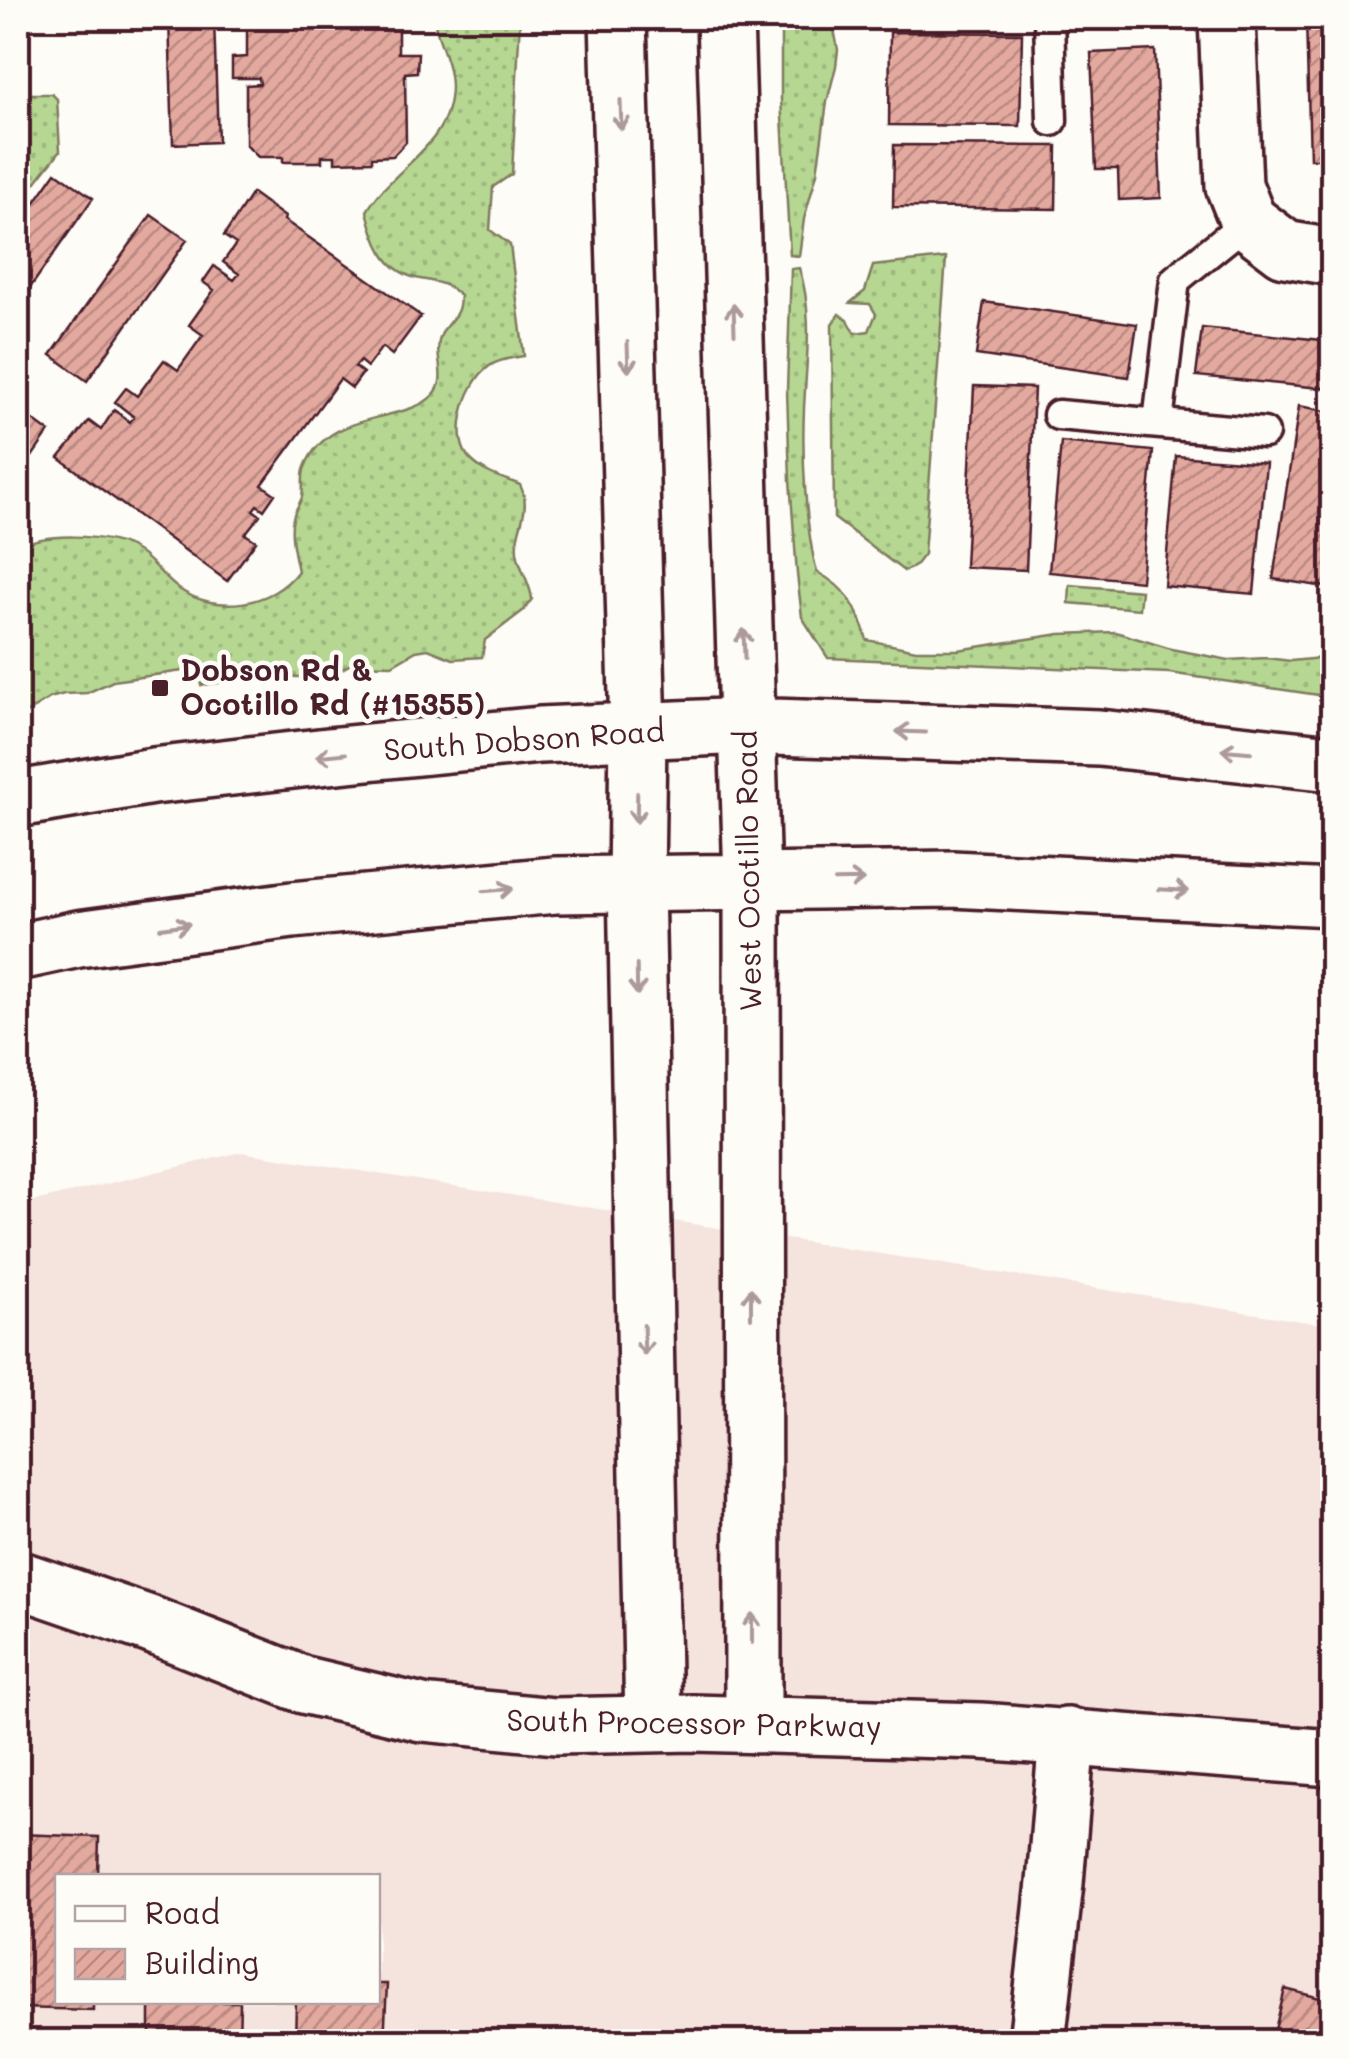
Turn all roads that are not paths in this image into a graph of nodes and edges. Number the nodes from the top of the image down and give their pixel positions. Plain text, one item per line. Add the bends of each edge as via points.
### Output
1 (618, 18) edge
2 (725, 18) edge
3 (1049, 18) edge
4 (1227, 18) edge
5 (1052, 122) dead end
6 (1248, 221) junction
7 (1332, 257) edge
8 (1058, 415) dead end
9 (1158, 422) junction
10 (1264, 433) dead end
11 (746, 726) junction
12 (638, 732) junction
13 (1332, 763) edge
14 (18, 799) edge
15 (752, 881) junction
16 (636, 883) junction
17 (1332, 898) edge
18 (18, 952) edge
19 (18, 1580) edge
20 (652, 1724) junction
21 (753, 1725) junction
22 (1066, 1736) junction
23 (1332, 1758) edge
24 (1037, 2042) edge

1 -> 12 street
11 -> 2 street, West Ocotillo Road
3 - 5 lane
4 - 6 street via 1234,186
6 - 7 street via 1285,249
6 - 9 lane via 1175,280
8 - 9 lane
9 - 10 lane
11 - 12 street, South Dobson Road
13 -> 11 street, South Dobson Road via 1099,738
11 - 15 street, West Ocotillo Road
12 -> 14 street, South Dobson Road via 328,756
12 -> 16 street
15 - 16 street
15 -> 17 street via 952,880
21 -> 15 street, West Ocotillo Road
18 -> 16 street via 292,910
16 -> 20 street
19 - 20 street, South Processor Parkway via 304,1685 422,1713 556,1726
20 - 21 street, South Processor Parkway
21 - 22 street, South Processor Parkway
22 - 23 street, South Processor Parkway
22 - 24 street

